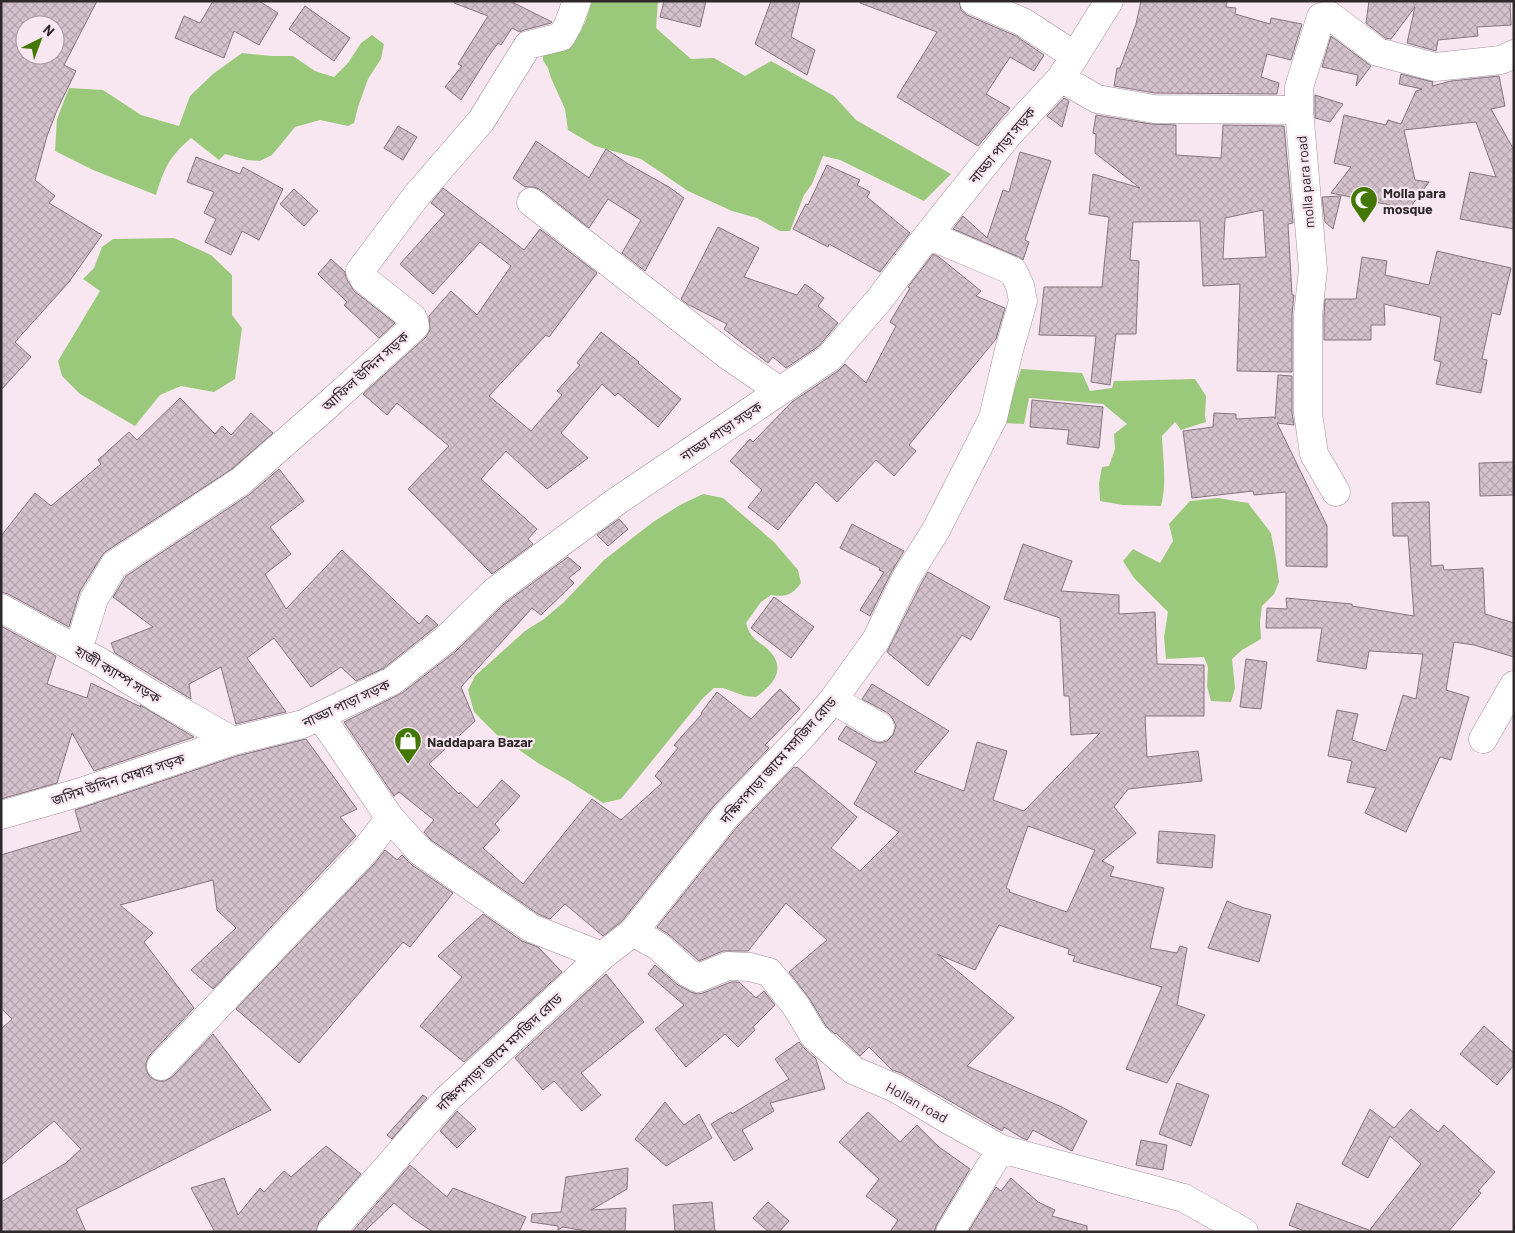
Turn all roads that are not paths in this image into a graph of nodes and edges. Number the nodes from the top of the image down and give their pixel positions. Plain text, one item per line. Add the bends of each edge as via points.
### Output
1 (577, 1) edge
2 (974, 1) edge
3 (1109, 1) edge
4 (1514, 54) edge
5 (1068, 67) junction
6 (1299, 110) junction
7 (531, 202) dead end
8 (928, 235) junction
9 (780, 391) junction
10 (1336, 492) dead end
11 (1, 608) edge
12 (78, 650) junction
13 (1514, 685) edge
14 (832, 700) junction
15 (321, 717) junction
16 (880, 727) dead end
17 (1483, 739) dead end
18 (233, 741) junction
19 (1, 815) edge
20 (390, 818) junction
21 (633, 932) junction
22 (602, 956) junction
23 (161, 1066) dead end
24 (1002, 1149) junction
25 (331, 1232) edge
26 (950, 1232) edge
27 (1244, 1232) edge

1 - 12 street, আফিল উদ্দিন সড়ক via 561,37 528,45 481,121 417,195 360,271 364,279 413,318 415,326 241,481 114,564 94,599
2 - 5 street via 1023,22
3 - 5 street, নাড্ডা পাড়া সড়ক
4 - 6 street, molla para road via 1501,60 1435,67 1378,52 1329,15 1321,17 1299,87
5 - 6 street via 1098,99 1154,109
5 - 8 street, নাড্ডা পাড়া সড়ক via 1008,135
6 - 10 street, molla para road via 1313,269 1308,315 1308,413 1314,454
7 - 9 street via 730,357
8 - 9 street, নাড্ডা পাড়া সড়ক via 879,300 829,358
8 - 14 street, দক্ষিণপাড়া জামে মসজিদ রোড via 1013,271 1023,301 993,418 876,640
9 - 15 street, নাড্ডা পাড়া সড়ক via 617,501 494,592 445,640 392,681
11 - 12 street, হাজী ক্যাম্প সড়ক
12 - 18 street, হাজী ক্যাম্প সড়ক
13 - 17 street
14 - 16 street
14 - 21 street, দক্ষিণপাড়া জামে মসজিদ রোড via 725,817
15 - 18 street, নাড্ডা পাড়া সড়ক
15 - 20 street
18 - 19 street, জসিম উদ্দিন মেম্বার সড়ক
20 - 22 street via 421,852 531,928
20 - 23 street via 364,852
21 - 22 street, দক্ষিণপাড়া জামে মসজিদ রোড
21 - 24 street, Hollan road via 658,946 698,978 728,966 769,972 796,1006 814,1036 854,1070 897,1089
22 - 25 street, দক্ষিণপাড়া জামে মসজিদ রোড via 445,1102
24 - 26 street
24 - 27 street, Hollan road via 1184,1198

